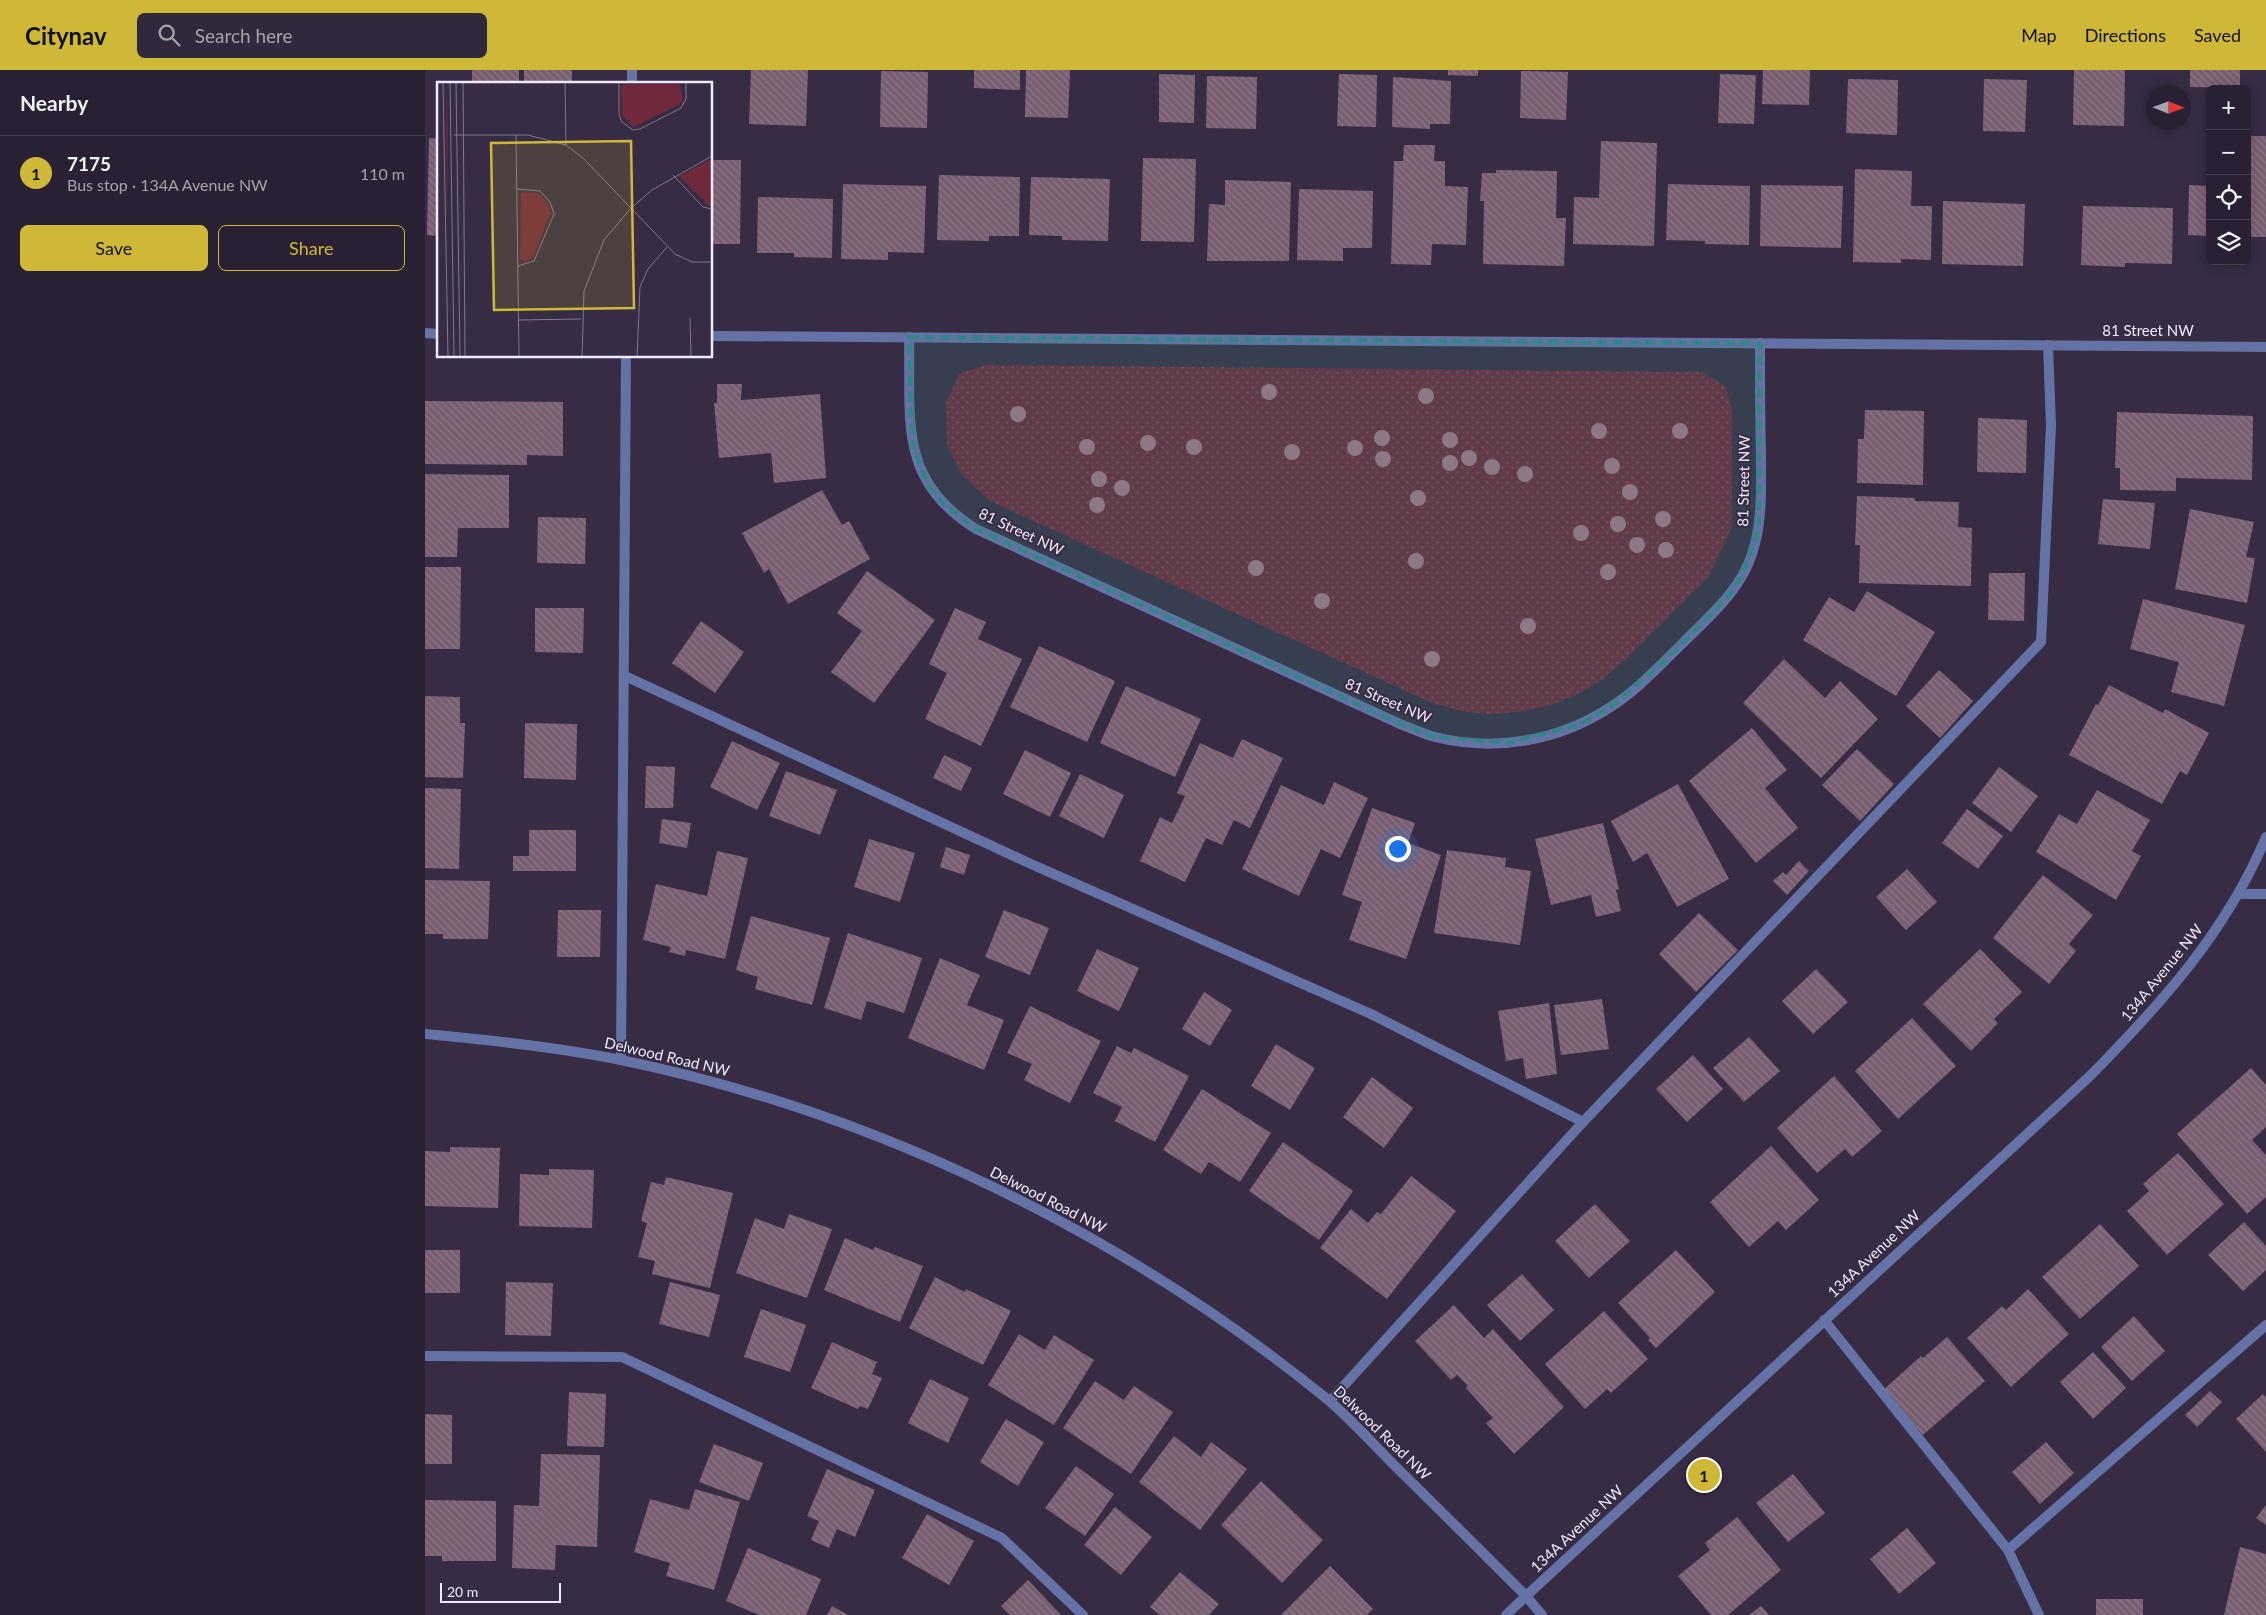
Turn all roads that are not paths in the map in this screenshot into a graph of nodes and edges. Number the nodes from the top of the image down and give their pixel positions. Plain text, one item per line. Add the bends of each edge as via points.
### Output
1 (713, 336) edge
2 (909, 337) junction
3 (1760, 343) junction
4 (2048, 345) junction
5 (2266, 347) edge
6 (626, 358) edge
7 (625, 676) junction
8 (2266, 837) edge
9 (2240, 894) junction
10 (2266, 894) edge
11 (425, 1034) edge
12 (621, 1060) junction
13 (1583, 1122) junction
14 (1824, 1320) junction
15 (2266, 1325) edge
16 (425, 1356) edge
17 (1330, 1401) junction
18 (2008, 1550) junction
19 (1526, 1596) junction
20 (1083, 1615) edge
21 (1506, 1615) edge
22 (1542, 1615) edge
23 (2039, 1615) edge

1 - 2 street, 81 Street NW
2 - 3 street, 81 Street NW
2 - 3 street, 81 Street NW via 912,445 928,486 958,518 1399,724 1435,737 1471,743 1508,743 1544,737 1579,725 1611,707 1666,660 1730,595 1752,556 1759,529
3 - 4 street, 81 Street NW
4 - 5 street, 81 Street NW
4 - 13 street via 2051,425 2041,642
6 - 7 street
7 - 12 street
7 - 13 street via 1031,864 1371,1014
8 - 9 street, 134A Avenue NW
9 - 10 street
9 - 14 street, 134A Avenue NW via 2177,982 2091,1076
11 - 12 street, Delwood Road NW via 508,1041
12 - 17 street, Delwood Road NW via 722,1085 821,1116 919,1154 1013,1197 1096,1241 1177,1290
13 - 17 street
14 - 18 street
14 - 19 street, 134A Avenue NW
15 - 18 street
16 - 20 street via 623,1357 1002,1538
17 - 19 street, Delwood Road NW
18 - 23 street
19 - 21 street, 134A Avenue NW
19 - 22 street, Delwood Road NW

